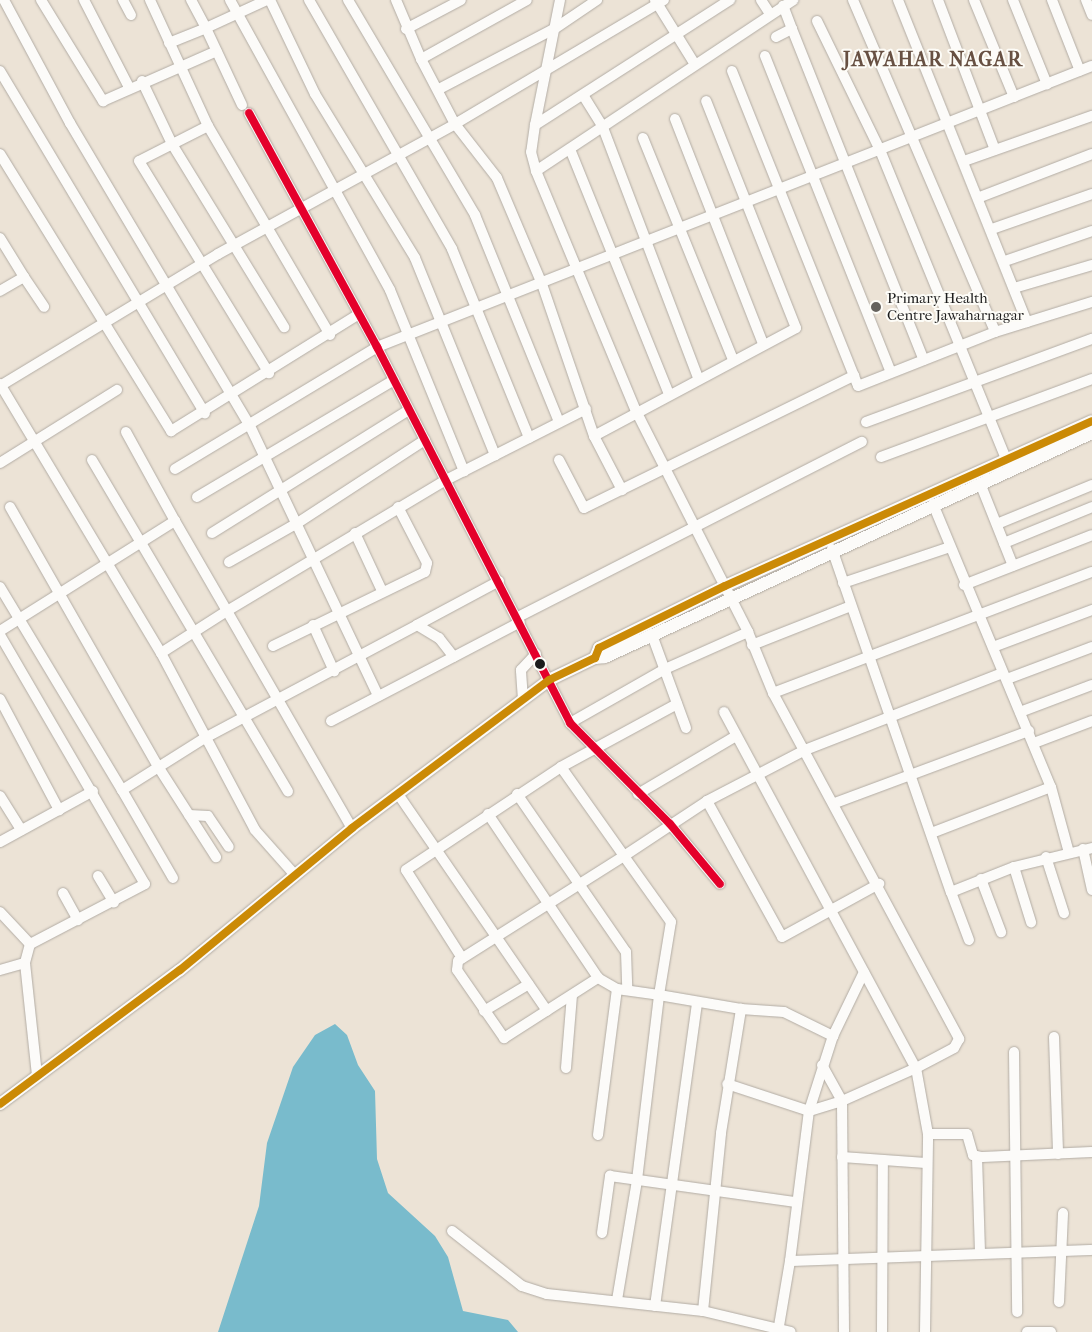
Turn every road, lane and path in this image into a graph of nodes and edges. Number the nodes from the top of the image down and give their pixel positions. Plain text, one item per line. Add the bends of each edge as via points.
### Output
1 (4, 0) edge
2 (41, 0) edge
3 (84, 0) edge
4 (123, 0) edge
5 (150, 0) edge
6 (191, 0) edge
7 (230, 0) edge
8 (268, 0) edge
9 (310, 0) edge
10 (348, 0) edge
11 (396, 0) edge
12 (461, 0) edge
13 (527, 0) edge
14 (560, 0) edge
15 (597, 0) edge
16 (730, 0) edge
17 (761, 0) edge
18 (793, 0) edge
19 (853, 0) edge
20 (898, 0) edge
21 (938, 0) edge
22 (974, 0) edge
23 (1013, 0) edge
24 (1052, 0) edge
25 (659, 1) edge
26 (1089, 3) edge
27 (783, 6) junction
28 (236, 14) junction
29 (770, 14) junction
30 (130, 15) dead end
31 (1092, 15) edge
32 (817, 21) dead end
33 (206, 28) junction
34 (554, 29) junction
35 (792, 29) junction
36 (406, 30) junction
37 (677, 34) junction
38 (776, 37) dead end
39 (169, 43) junction
40 (216, 51) junction
41 (765, 56) dead end
42 (421, 59) junction
43 (694, 63) junction
44 (1092, 66) edge
45 (179, 67) junction
46 (0, 71) edge
47 (732, 71) dead end
48 (1080, 71) junction
49 (548, 72) junction
50 (142, 81) junction
51 (1047, 84) junction
52 (129, 87) junction
53 (439, 89) junction
54 (583, 95) junction
55 (1014, 97) junction
56 (706, 101) dead end
57 (980, 110) junction
58 (1092, 116) edge
59 (675, 119) dead end
60 (949, 123) junction
61 (455, 124) junction
62 (535, 125) junction
63 (208, 126) junction
64 (602, 126) junction
65 (914, 137) junction
66 (643, 138) dead end
67 (429, 140) junction
68 (172, 144) junction
69 (570, 150) junction
70 (880, 150) junction
71 (995, 150) junction
72 (1092, 154) edge
73 (1, 157) edge
74 (396, 158) junction
75 (964, 162) junction
76 (846, 164) junction
77 (536, 171) junction
78 (364, 176) junction
79 (812, 177) junction
80 (779, 190) junction
81 (335, 191) junction
82 (1092, 194) edge
83 (980, 197) junction
84 (746, 203) junction
85 (303, 208) junction
86 (714, 216) junction
87 (268, 227) junction
88 (680, 229) junction
89 (992, 229) junction
90 (1092, 232) edge
91 (0, 238) edge
92 (646, 242) junction
93 (236, 244) junction
94 (614, 255) junction
95 (1005, 261) junction
96 (200, 265) junction
97 (1092, 265) edge
98 (578, 269) junction
99 (24, 277) junction
100 (169, 284) junction
101 (542, 284) junction
102 (1014, 288) junction
103 (0, 291) edge
104 (510, 296) junction
105 (1092, 302) edge
106 (137, 303) junction
107 (44, 307) dead end
108 (476, 310) junction
109 (359, 314) junction
110 (1027, 322) junction
111 (103, 323) junction
112 (442, 323) junction
113 (284, 328) dead end
114 (995, 332) junction
115 (330, 335) junction
116 (409, 336) junction
117 (1092, 339) edge
118 (763, 344) junction
119 (961, 345) junction
120 (378, 347) junction
121 (733, 360) junction
122 (924, 360) junction
123 (891, 372) junction
124 (269, 373) junction
125 (854, 376) junction
126 (698, 378) junction
127 (1092, 379) edge
128 (394, 380) junction
129 (975, 381) junction
130 (0, 385) edge
131 (117, 390) dead end
132 (669, 394) junction
133 (234, 396) junction
134 (586, 409) junction
135 (409, 410) junction
136 (636, 411) junction
137 (205, 413) junction
138 (988, 414) junction
139 (1092, 420) edge
140 (560, 422) junction
141 (866, 422) dead end
142 (250, 426) junction
143 (126, 432) dead end
144 (1092, 433) edge
145 (594, 436) junction
146 (529, 438) junction
147 (425, 440) junction
148 (862, 442) dead end
149 (33, 443) junction
150 (495, 455) junction
151 (881, 457) dead end
152 (266, 458) junction
153 (1006, 458) junction
154 (92, 460) dead end
155 (559, 460) dead end
156 (0, 463) edge
157 (666, 468) junction
158 (176, 469) dead end
159 (464, 471) junction
160 (446, 480) junction
161 (980, 483) junction
162 (1092, 485) edge
163 (282, 490) junction
164 (622, 490) junction
165 (197, 497) dead end
166 (933, 504) junction
167 (10, 507) dead end
168 (398, 507) junction
169 (1092, 507) edge
170 (175, 521) junction
171 (296, 524) junction
172 (996, 524) junction
173 (696, 527) junction
174 (355, 532) junction
175 (212, 533) dead end
176 (1092, 534) edge
177 (142, 543) junction
178 (1004, 543) junction
179 (950, 547) junction
180 (832, 549) junction
181 (310, 558) junction
182 (229, 562) dead end
183 (105, 564) junction
184 (1013, 566) junction
185 (1092, 572) edge
186 (499, 581) junction
187 (843, 583) junction
188 (964, 585) junction
189 (0, 587) edge
190 (382, 591) junction
191 (727, 592) junction
192 (61, 593) junction
193 (850, 606) junction
194 (1092, 610) edge
195 (227, 611) junction
196 (337, 612) junction
197 (979, 613) junction
198 (19, 620) junction
199 (519, 620) junction
200 (313, 625) junction
201 (417, 625) junction
202 (196, 632) junction
203 (748, 632) junction
204 (0, 633) edge
205 (652, 636) junction
206 (752, 645) junction
207 (274, 646) dead end
208 (993, 647) junction
209 (1092, 647) edge
210 (161, 653) junction
211 (536, 654) junction
212 (454, 656) junction
213 (868, 656) junction
214 (359, 657) junction
215 (595, 658) junction
216 (665, 669) junction
217 (334, 670) junction
218 (1005, 676) junction
219 (550, 680) junction
220 (1092, 685) edge
221 (773, 693) junction
222 (378, 696) junction
223 (0, 699) edge
224 (280, 700) junction
225 (523, 700) junction
226 (677, 704) junction
227 (724, 712) dead end
228 (1020, 712) junction
229 (890, 716) junction
230 (243, 718) junction
231 (331, 721) dead end
232 (1092, 721) edge
233 (570, 723) junction
234 (686, 728) dead end
235 (1029, 731) junction
236 (736, 736) junction
237 (204, 739) junction
238 (1034, 743) junction
239 (595, 749) junction
240 (805, 750) junction
241 (561, 767) junction
242 (158, 768) junction
243 (912, 772) junction
244 (757, 773) junction
245 (1051, 787) junction
246 (122, 790) junction
247 (93, 791) junction
248 (288, 791) dead end
249 (398, 794) junction
250 (517, 794) junction
251 (638, 794) junction
252 (0, 796) edge
253 (707, 801) junction
254 (835, 803) junction
255 (59, 810) junction
256 (488, 814) junction
257 (189, 816) junction
258 (670, 824) junction
259 (352, 828) junction
260 (20, 830) junction
261 (934, 832) junction
262 (0, 842) edge
263 (229, 847) dead end
264 (438, 848) junction
265 (1088, 849) edge
266 (1069, 853) junction
267 (624, 856) junction
268 (216, 857) dead end
269 (1046, 857) junction
270 (1014, 867) junction
271 (295, 875) junction
272 (98, 876) dead end
273 (173, 878) dead end
274 (981, 879) junction
275 (579, 882) junction
276 (720, 884) dead end
277 (878, 884) junction
278 (1092, 890) edge
279 (951, 892) junction
280 (63, 893) dead end
281 (114, 903) junction
282 (547, 903) junction
283 (832, 909) junction
284 (0, 912) edge
285 (1064, 913) dead end
286 (78, 920) junction
287 (1032, 922) dead end
288 (1000, 932) dead end
289 (497, 935) junction
290 (969, 940) dead end
291 (30, 944) junction
292 (462, 958) junction
293 (25, 963) junction
294 (0, 970) edge
295 (864, 972) junction
296 (598, 978) junction
297 (529, 984) junction
298 (622, 989) junction
299 (659, 995) junction
300 (572, 996) junction
301 (697, 1002) junction
302 (741, 1009) junction
303 (484, 1011) junction
304 (548, 1011) junction
305 (833, 1036) junction
306 (1054, 1037) dead end
307 (1014, 1052) dead end
308 (822, 1065) junction
309 (566, 1068) dead end
310 (916, 1068) junction
311 (37, 1076) junction
312 (728, 1084) junction
313 (842, 1101) junction
314 (0, 1104) edge
315 (809, 1111) junction
316 (928, 1134) junction
317 (598, 1135) dead end
318 (1092, 1152) edge
319 (1058, 1154) junction
320 (1016, 1155) junction
321 (977, 1157) junction
322 (842, 1158) junction
323 (882, 1160) junction
324 (926, 1163) junction
325 (637, 1180) junction
326 (675, 1186) junction
327 (714, 1192) junction
328 (794, 1202) junction
329 (1063, 1213) dead end
330 (452, 1231) dead end
331 (602, 1233) dead end
332 (1092, 1250) edge
333 (1062, 1251) junction
334 (1016, 1253) junction
335 (980, 1254) junction
336 (927, 1256) junction
337 (882, 1259) junction
338 (843, 1260) junction
339 (790, 1261) junction
340 (617, 1300) junction
341 (1059, 1302) dead end
342 (655, 1306) junction
343 (703, 1311) junction
344 (1017, 1312) dead end
345 (779, 1326) junction
346 (791, 1332) edge
347 (844, 1332) edge
348 (882, 1332) edge
349 (925, 1332) edge
350 (1027, 1332) edge
351 (1051, 1332) edge

1 - 100 street via 70,123
2 - 52 street via 103,101
3 - 52 street
4 - 30 street
5 - 39 street
6 - 33 street
7 - 28 street
8 - 28 street
8 - 78 street via 315,94
9 - 74 street
10 - 67 street
11 - 36 street
12 - 36 street
13 - 42 street
14 - 34 street
15 - 34 street
16 - 37 street
17 - 29 street
18 - 27 street
19 - 65 street
20 - 60 street
21 - 57 street
22 - 55 street
23 - 51 street
24 - 48 street
25 - 37 street
25 - 49 street
26 - 31 street
27 - 29 street
27 - 35 street
28 - 33 street
28 - 81 street
29 - 43 street
32 - 70 street
33 - 39 street
33 - 40 street
34 - 49 street
34 - 53 street
35 - 38 street
35 - 76 street
36 - 42 street
37 - 43 street
37 - 54 street
39 - 45 street
40 - 45 street
40 - 85 street via 245,109
41 - 79 street
42 - 53 street
43 - 64 street
44 - 48 street
45 - 50 street
45 - 63 street
46 - 106 street
47 - 80 street
48 - 51 street
49 - 61 street
49 - 62 street
50 - 52 street
50 - 68 street
51 - 55 street
53 - 61 street
54 - 62 street
54 - 64 street
55 - 57 street
56 - 84 street
57 - 60 street
57 - 71 street
58 - 71 street
59 - 86 street
60 - 65 street
60 - 75 street
61 - 67 street
61 - 101 street via 497,178
62 - 77 street via 531,152
63 - 68 street
63 - 87 street
64 - 69 street
64 - 92 street
65 - 70 street
65 - 114 street
66 - 88 street
67 - 74 street
67 - 104 street via 475,215
68 - 93 street
68 - 96 street via 138,161
69 - 77 street
69 - 94 street
70 - 76 street
70 - 119 street
71 - 75 street
72 - 83 street
73 - 111 street
74 - 78 street
74 - 108 street via 452,249
75 - 83 street
76 - 79 street
76 - 122 street
77 - 98 street
78 - 81 street
78 - 112 street via 415,258
79 - 80 street
79 - 123 street
80 - 84 street
80 - 125 street
81 - 85 street
81 - 116 street via 390,290
82 - 89 street
83 - 89 street
84 - 86 street
84 - 118 street via 796,328
85 - 87 street
85 - 109 street
86 - 88 street
86 - 118 street
87 - 93 street
87 - 115 street
88 - 92 street
88 - 121 street
89 - 95 street
90 - 95 street
91 - 99 street
92 - 94 street
92 - 126 street
93 - 96 street
93 - 113 street
94 - 98 street
94 - 132 street
95 - 102 street
96 - 100 street
96 - 124 street
97 - 102 street
98 - 101 street
98 - 136 street
99 - 103 street
99 - 107 street
100 - 106 street
100 - 133 street
101 - 104 street
101 - 134 street
102 - 110 street
104 - 108 street
104 - 140 street
105 - 110 street
106 - 111 street
106 - 137 street
108 - 112 street
108 - 146 street
109 - 115 street
109 - 120 street
110 - 114 street
111 - 130 street
111 - 137 street via 168,429 176,429
112 - 116 street
112 - 150 street
114 - 119 street
115 - 124 street
116 - 120 street
116 - 159 street
117 - 129 street
118 - 121 street
119 - 122 street
119 - 129 street
120 - 128 street
120 - 142 street
121 - 126 street
122 - 123 street
123 - 125 street via 858,386
124 - 133 street
125 - 157 street
126 - 132 street
127 - 138 street
128 - 135 street
128 - 152 street
129 - 138 street
129 - 141 street
130 - 149 street
131 - 149 street
132 - 136 street
133 - 137 street
133 - 142 street
134 - 140 street
134 - 145 street
135 - 147 street
135 - 163 street
136 - 145 street
136 - 157 street
138 - 151 street
138 - 153 street
139 - 153 street
140 - 146 street
142 - 152 street
142 - 158 street
143 - 170 street
144 - 161 street
145 - 164 street
146 - 150 street
147 - 160 street
147 - 171 street
148 - 173 street
149 - 156 street
149 - 183 street
150 - 159 street
152 - 163 street
152 - 165 street
153 - 191 street
154 - 177 street
155 - 164 street via 584,508
157 - 164 street
157 - 173 street
159 - 160 street
160 - 168 street
160 - 186 street
161 - 166 street
161 - 172 street
162 - 172 street
163 - 171 street
163 - 175 street
166 - 179 street
166 - 180 street
167 - 192 street
168 - 174 street
168 - 190 street via 428,568
169 - 178 street
170 - 177 street
170 - 195 street
171 - 181 street
171 - 182 street
172 - 178 street
173 - 191 street
173 - 199 street
174 - 181 street
174 - 190 street
176 - 184 street
177 - 183 street
177 - 202 street
178 - 184 street
179 - 187 street
179 - 188 street
180 - 187 street
180 - 191 street
181 - 195 street
181 - 196 street
183 - 192 street
183 - 210 street
184 - 188 street
185 - 197 street
186 - 199 street
186 - 201 street
187 - 193 street
188 - 197 street
189 - 198 street
190 - 196 street
191 - 203 street
191 - 205 street
191 - 215 street via 600,648
192 - 198 street
192 - 242 street
193 - 206 street
193 - 213 street
194 - 208 street
195 - 202 street
195 - 224 street
196 - 200 street
196 - 214 street
197 - 208 street
197 - 213 street
198 - 204 street
198 - 246 street
199 - 211 street
199 - 212 street
200 - 207 street
200 - 217 street
201 - 212 street via 439,638
201 - 214 street
202 - 210 street
202 - 230 street
203 - 206 street
203 - 216 street
204 - 247 street
205 - 215 street
205 - 216 street
206 - 221 street
208 - 218 street
209 - 218 street
210 - 237 street
211 - 219 street
211 - 225 street via 521,670
212 - 222 street
213 - 221 street
213 - 229 street
214 - 217 street
214 - 222 street
215 - 219 street
216 - 226 street
216 - 233 street
217 - 224 street
218 - 228 street
218 - 229 street
219 - 225 street
219 - 233 street
220 - 228 street
221 - 240 street
222 - 231 street
223 - 255 street
224 - 230 street
224 - 259 street
225 - 249 street
226 - 234 street
226 - 239 street
227 - 236 street
228 - 235 street
229 - 240 street
229 - 243 street
230 - 237 street
230 - 248 street
232 - 238 street
233 - 239 street
235 - 238 street
235 - 243 street
236 - 244 street
236 - 251 street
237 - 242 street
237 - 271 street via 255,830
238 - 245 street
239 - 241 street
239 - 251 street
240 - 244 street
240 - 254 street
241 - 250 street
241 - 267 street
242 - 246 street
242 - 257 street
243 - 254 street
243 - 261 street
244 - 253 street
244 - 283 street
245 - 261 street
245 - 266 street
246 - 273 street
247 - 255 street
247 - 281 street via 145,884
249 - 259 street
249 - 264 street
250 - 256 street
250 - 275 street
251 - 258 street
252 - 260 street
253 - 258 street
253 - 283 street via 782,937
254 - 277 street
255 - 260 street
256 - 264 street
256 - 282 street
257 - 263 street via 208,816
257 - 268 street
258 - 267 street
258 - 276 street
259 - 271 street
260 - 262 street
261 - 279 street
264 - 289 street
264 - 292 street via 405,874
265 - 266 street
265 - 278 street
266 - 269 street
267 - 275 street
267 - 299 street via 671,922
269 - 270 street
269 - 285 street
270 - 274 street
270 - 287 street
271 - 311 street via 180,970
272 - 281 street
274 - 279 street
274 - 288 street
275 - 282 street
275 - 298 street via 626,952
277 - 283 street
277 - 310 street via 959,1039 954,1048
279 - 290 street
280 - 286 street
281 - 286 street
282 - 289 street
282 - 296 street
283 - 295 street
284 - 291 street
286 - 291 street
289 - 292 street
289 - 297 street
291 - 293 street
292 - 303 street via 457,970
293 - 294 street
293 - 311 street
295 - 305 street
295 - 310 street
296 - 298 street
296 - 300 street
297 - 303 street
297 - 304 street
298 - 299 street
298 - 317 street
299 - 301 street
299 - 325 street
300 - 304 street
300 - 309 street
301 - 302 street
301 - 326 street
302 - 305 street via 784,1012
302 - 312 street
303 - 304 street via 504,1038
305 - 308 street
306 - 319 street
307 - 320 street
308 - 313 street
308 - 315 street
310 - 313 street
310 - 316 street
311 - 314 street
312 - 315 street
312 - 327 street
313 - 315 street
313 - 322 street
315 - 328 street
316 - 321 street via 966,1134
316 - 324 street
318 - 319 street
319 - 320 street
320 - 321 street
320 - 334 street
321 - 335 street
322 - 323 street
322 - 338 street
323 - 324 street
323 - 337 street
324 - 336 street
325 - 326 street
325 - 331 street via 610,1176
325 - 340 street
326 - 327 street
326 - 342 street
327 - 328 street
327 - 343 street
328 - 339 street
329 - 333 street
330 - 340 street via 522,1286 547,1294
332 - 333 street
333 - 334 street
333 - 341 street
334 - 335 street
334 - 344 street
335 - 336 street
336 - 337 street
336 - 349 street
337 - 338 street
337 - 348 street
338 - 339 street
338 - 347 street
339 - 345 street
340 - 342 street
342 - 343 street
343 - 345 street
345 - 346 street
350 - 351 street

